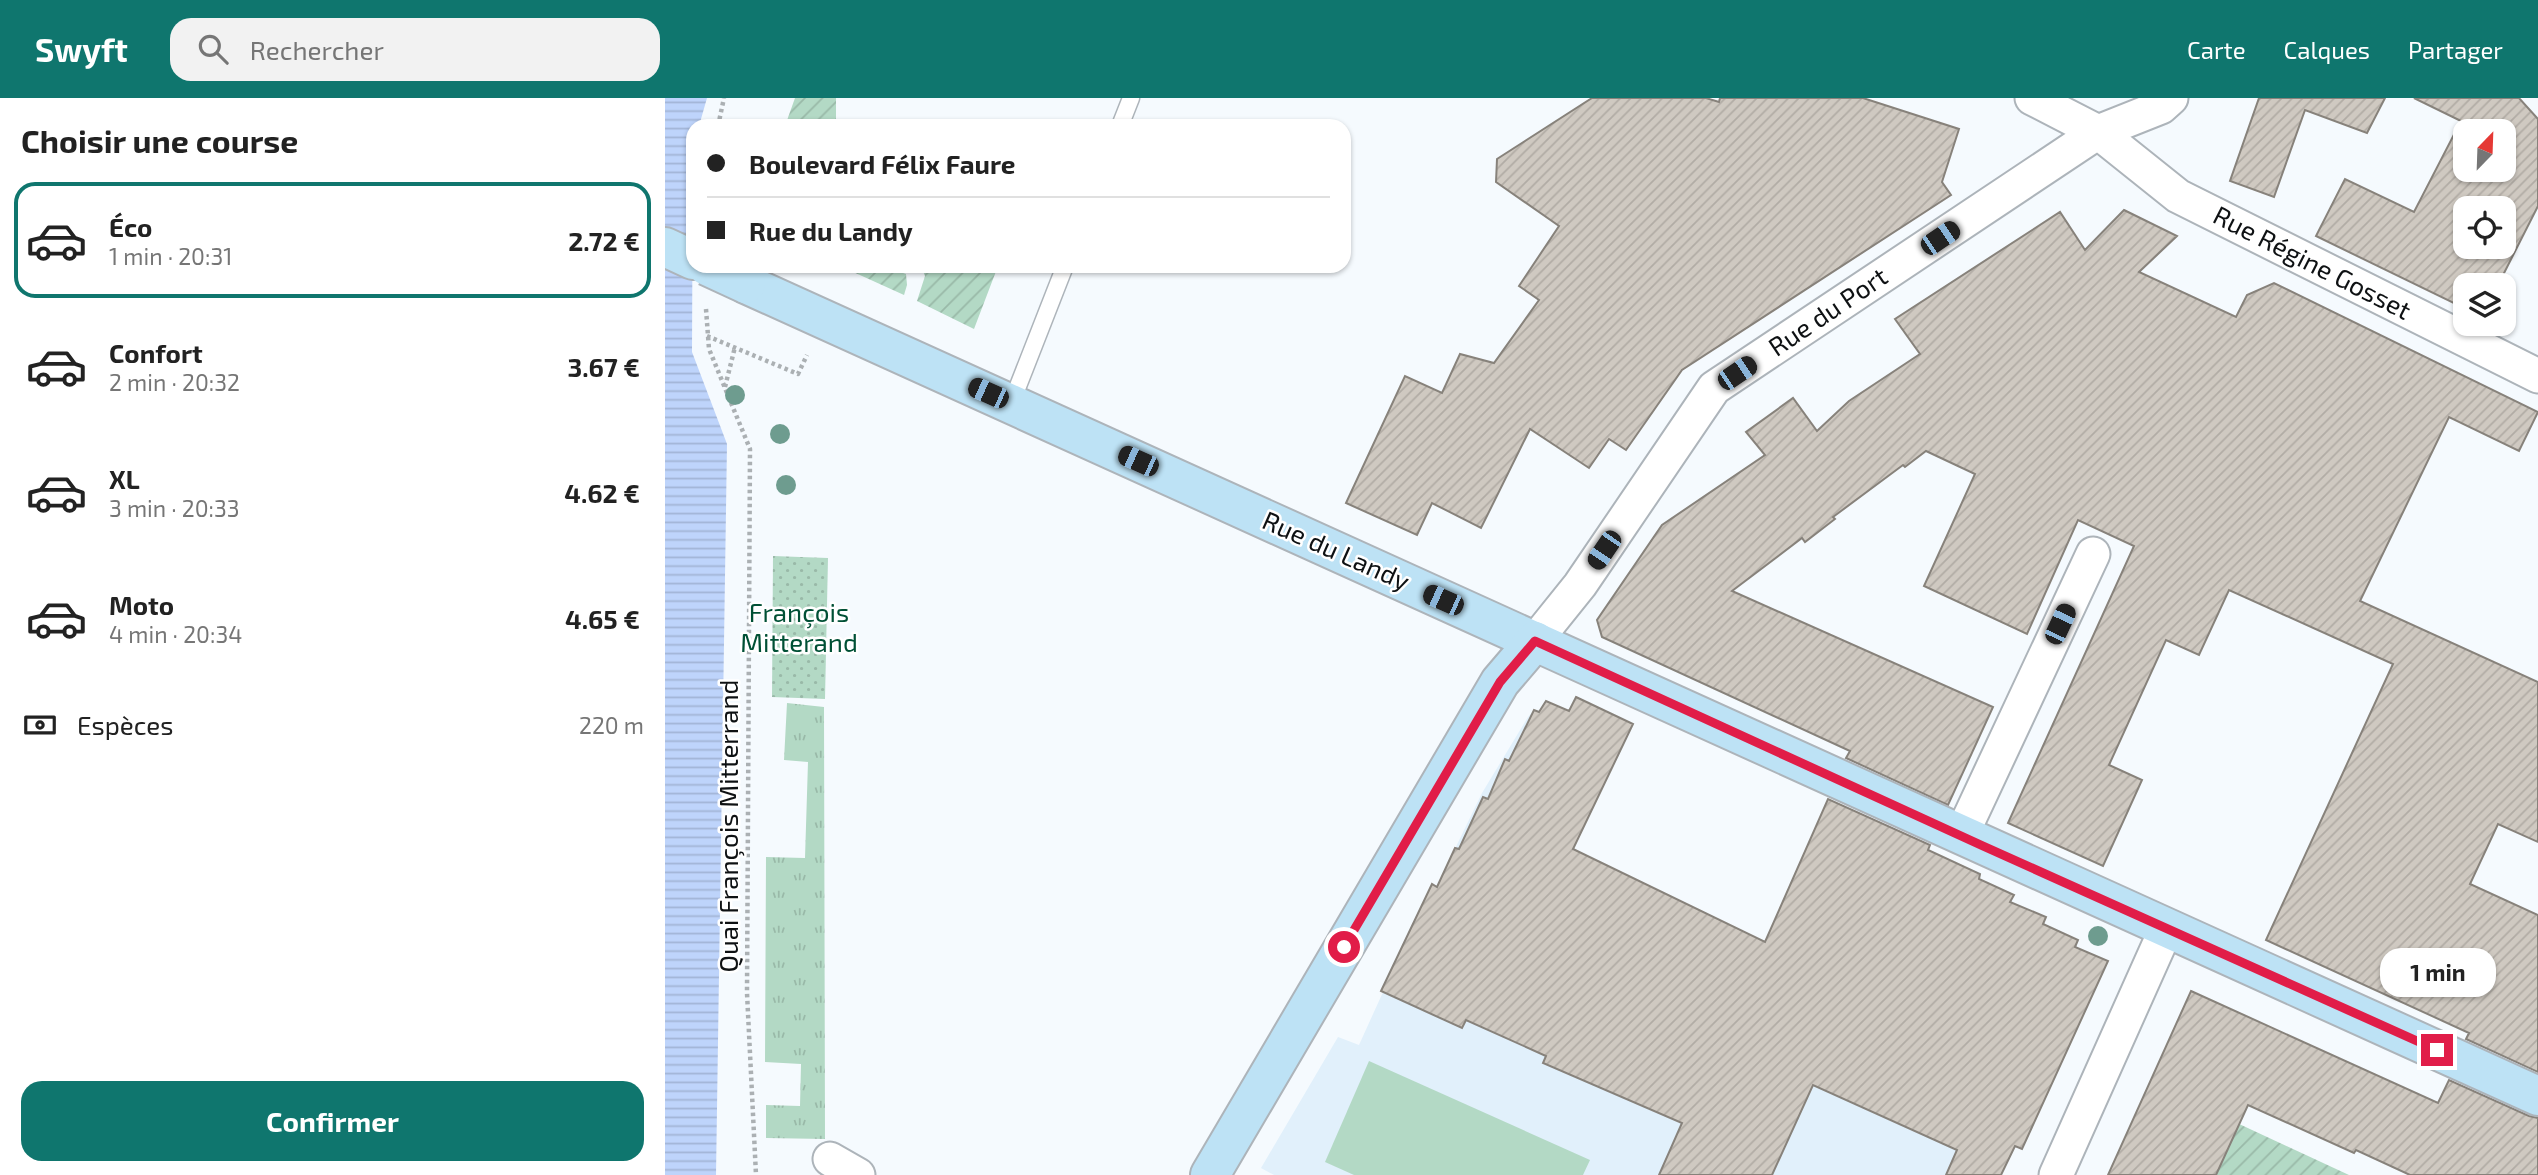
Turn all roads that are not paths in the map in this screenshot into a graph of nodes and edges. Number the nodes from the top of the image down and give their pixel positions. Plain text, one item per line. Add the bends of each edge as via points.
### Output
1 (1131, 98) edge
2 (2032, 98) edge
3 (2171, 98) edge
4 (1123, 119) edge
5 (2098, 132) junction
6 (665, 247) edge
7 (686, 257) edge
8 (722, 273) edge
9 (1062, 273) edge
10 (2538, 376) edge
11 (1011, 404) junction
12 (2093, 554) dead end
13 (1535, 641) junction
14 (1961, 836) junction
15 (2167, 927) junction
16 (2538, 1096) edge
17 (830, 1159) dead end
18 (858, 1175) edge
19 (1210, 1175) edge
20 (2056, 1175) edge

1 - 4 lane
2 - 5 street, Rue Régine Gosset
3 - 5 street, Rue du Port via 2161,107
5 - 10 street, Rue Régine Gosset via 2178,196
5 - 13 street, Rue du Port via 1714,388 1584,579
6 - 7 main road
8 - 11 main road, Rue du Landy, bridge
9 - 11 lane
11 - 13 main road, Rue du Landy
12 - 14 street
13 - 14 main road, Rue du Landy
13 - 19 main road via 1500,682
14 - 15 main road, Rue du Landy
15 - 16 main road, Rue du Landy
15 - 20 street
17 - 18 street

